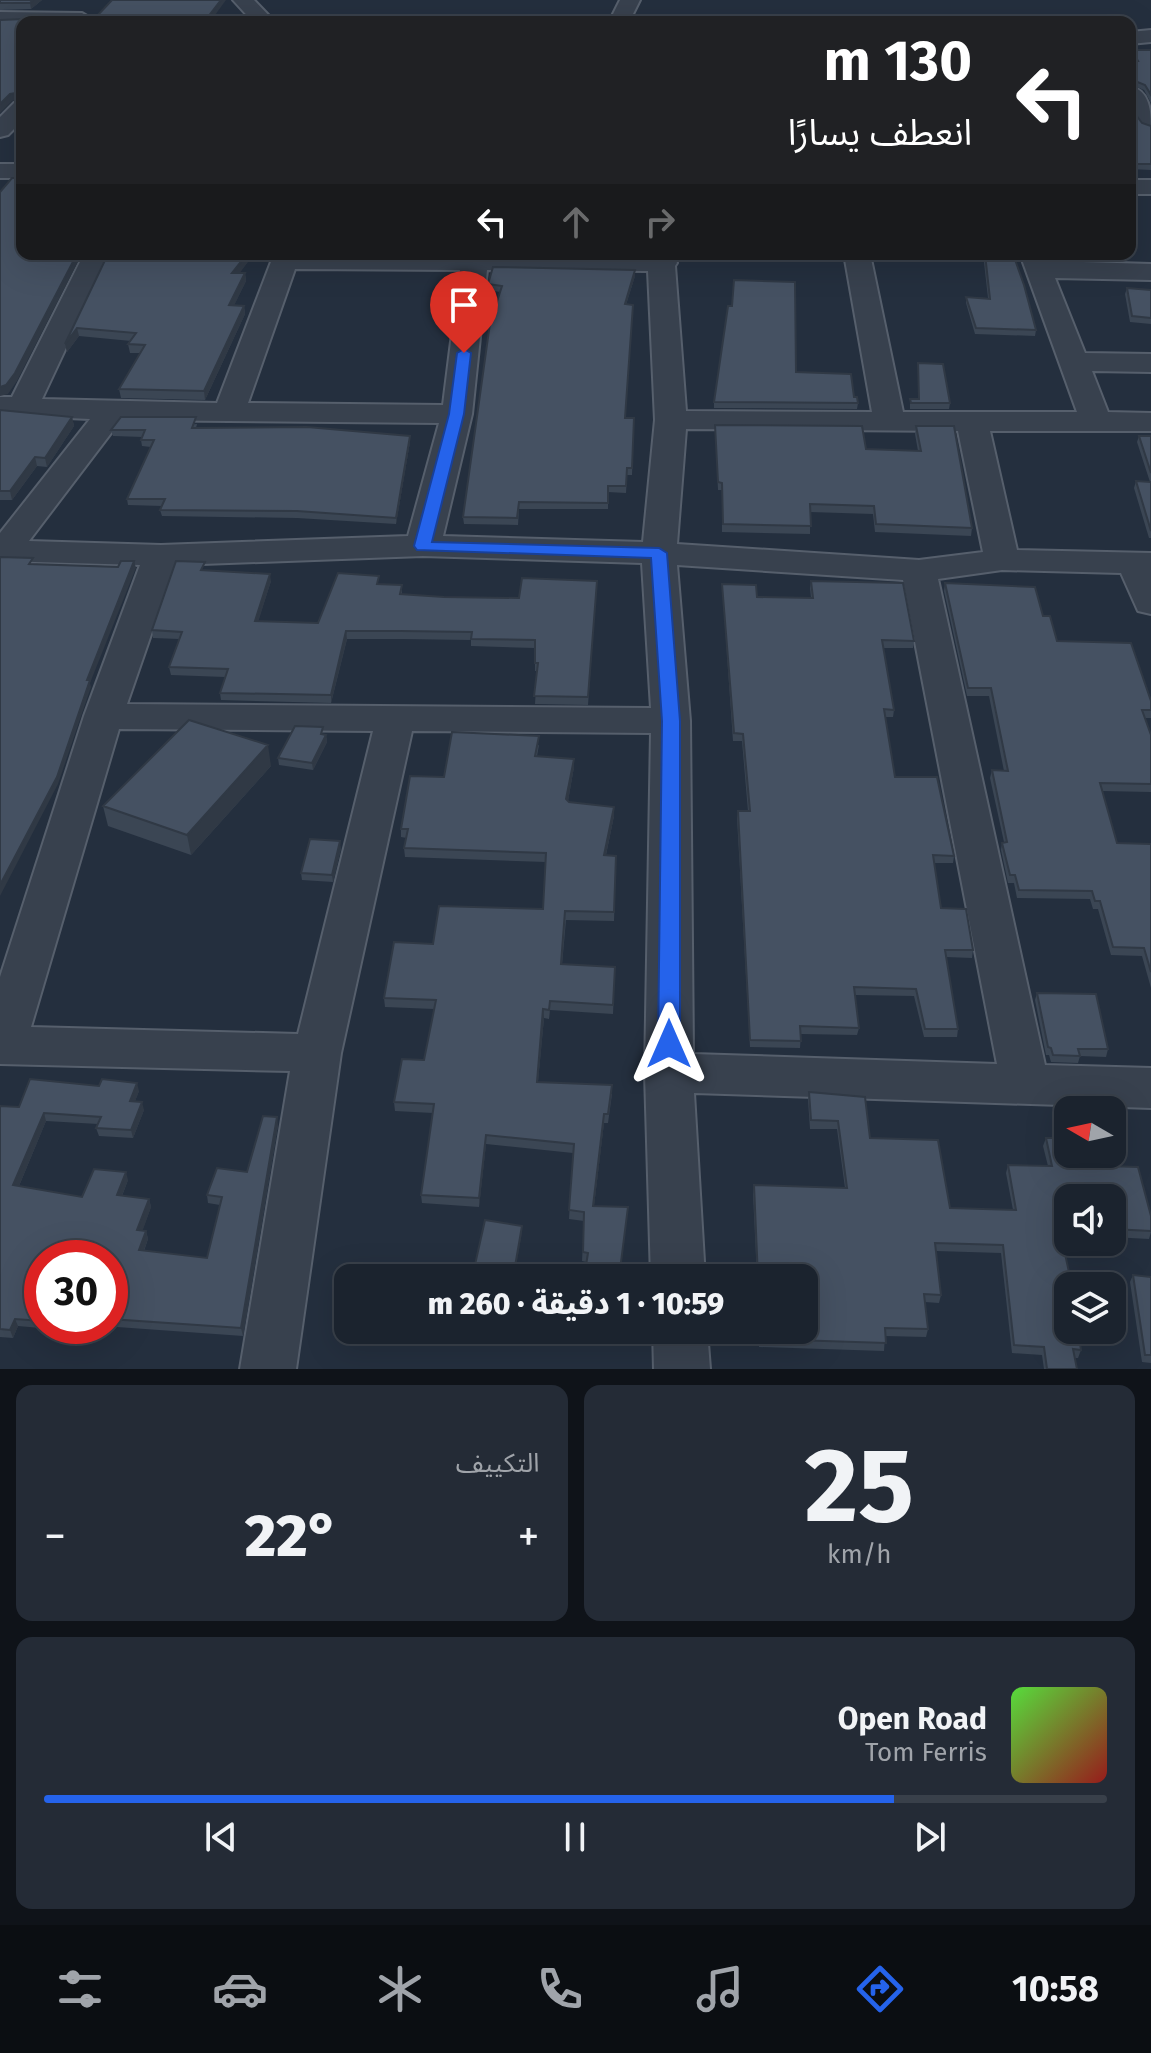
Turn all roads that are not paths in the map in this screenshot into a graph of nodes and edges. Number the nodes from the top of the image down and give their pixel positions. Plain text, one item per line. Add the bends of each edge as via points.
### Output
1 (243, 0) edge
2 (259, 16) edge
3 (16, 114) edge
4 (0, 130) edge
5 (94, 260) edge
6 (286, 260) edge
7 (399, 260) edge
8 (568, 260) edge
9 (662, 260) edge
10 (858, 260) edge
11 (474, 262) junction
12 (1037, 262) edge
13 (1151, 272) edge
14 (1074, 362) junction
15 (1151, 363) edge
16 (11, 406) edge
17 (112, 411) junction
18 (229, 412) junction
19 (457, 414) junction
20 (671, 420) junction
21 (889, 421) junction
22 (972, 421) junction
23 (1096, 422) junction
24 (1151, 422) edge
25 (423, 546) junction
26 (2, 551) edge
27 (659, 553) junction
28 (161, 555) junction
29 (1002, 560) junction
30 (1143, 563) edge
31 (919, 571) junction
32 (1151, 603) edge
33 (103, 716) junction
34 (395, 719) junction
35 (671, 721) junction
36 (1, 1045) edge
37 (317, 1053) junction
38 (669, 1073) junction
39 (1025, 1085) junction
40 (1151, 1088) edge
41 (677, 1264) edge
42 (681, 1344) edge
43 (268, 1369) edge
44 (682, 1369) edge

1 - 2 street
3 - 4 street
5 - 16 street
6 - 18 street
7 - 11 street
8 - 11 street
9 - 20 street
10 - 21 street
11 - 19 street
12 - 13 street
12 - 14 street
14 - 15 street
14 - 23 street
16 - 17 street
17 - 18 street
17 - 26 street
18 - 19 street
19 - 25 street
20 - 21 street
20 - 27 street
21 - 22 street
22 - 23 street
22 - 29 street
23 - 24 street
25 - 27 street
25 - 28 street
26 - 28 street
27 - 31 street
27 - 35 street
28 - 33 street
29 - 30 street
29 - 31 street
30 - 32 street
31 - 39 street
33 - 34 street
33 - 36 street
34 - 35 street
34 - 37 street
35 - 38 street
36 - 37 street
37 - 43 street
38 - 39 street
38 - 41 street
39 - 40 street
42 - 44 street

